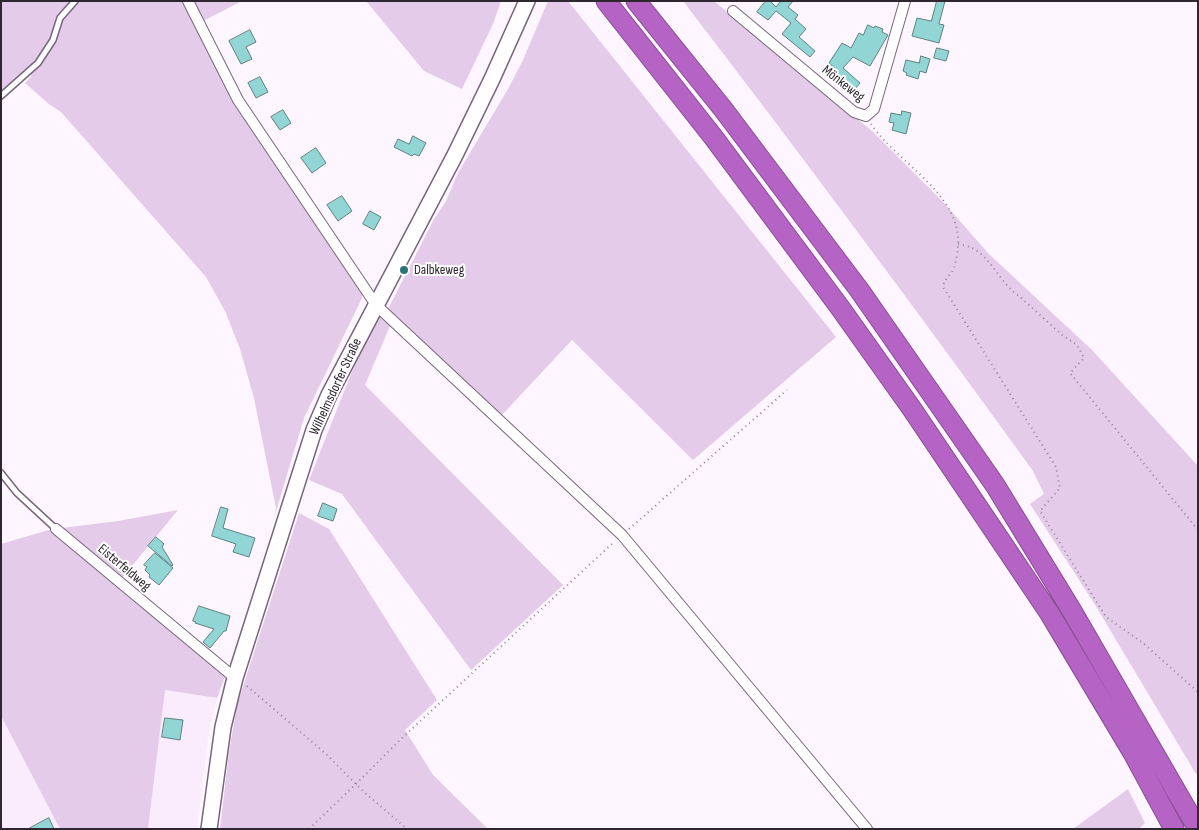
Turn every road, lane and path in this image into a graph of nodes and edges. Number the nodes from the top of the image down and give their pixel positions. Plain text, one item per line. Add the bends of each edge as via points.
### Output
1 (75, 1) edge
2 (188, 1) edge
3 (527, 1) edge
4 (606, 1) edge
5 (636, 1) edge
6 (905, 1) edge
7 (733, 11) dead end
8 (1, 96) edge
9 (866, 116) junction
10 (958, 244) junction
11 (376, 305) junction
12 (787, 390) dead end
13 (1, 473) edge
14 (56, 529) joint
15 (1198, 530) edge
16 (622, 535) junction
17 (235, 678) junction
18 (1198, 692) edge
19 (356, 784) junction
20 (209, 829) edge
21 (309, 829) edge
22 (407, 829) edge
23 (867, 829) edge
24 (1174, 829) edge
25 (1198, 829) edge

1 - 8 lane via 60,18 53,40 38,63
2 - 11 street via 238,100
3 - 11 street, Wilhelmsdorfer Straße via 459,146
4 - 24 highway via 714,138 917,417 1050,614
5 - 25 highway via 723,109 860,292 995,485
6 - 9 street, Mönkeweg via 874,109
7 - 9 street, Mönkeweg via 854,112
9 - 10 path via 946,203 956,224
10 - 15 path via 979,254 1012,292 1077,345 1084,358 1070,372
10 - 18 path via 954,269 943,287 1056,467 1060,488 1040,511 1106,617 1143,643
11 - 16 street
11 - 17 street, Wilhelmsdorfer Straße via 314,430
12 - 16 path
13 - 14 lane, Eisterfeldweg via 17,493
14 - 17 street, Eisterfeldweg
16 - 19 path
16 - 23 street
17 - 19 path via 326,754
17 - 20 street, Wilhelmsdorfer Straße via 223,727
19 - 21 path
19 - 22 path

